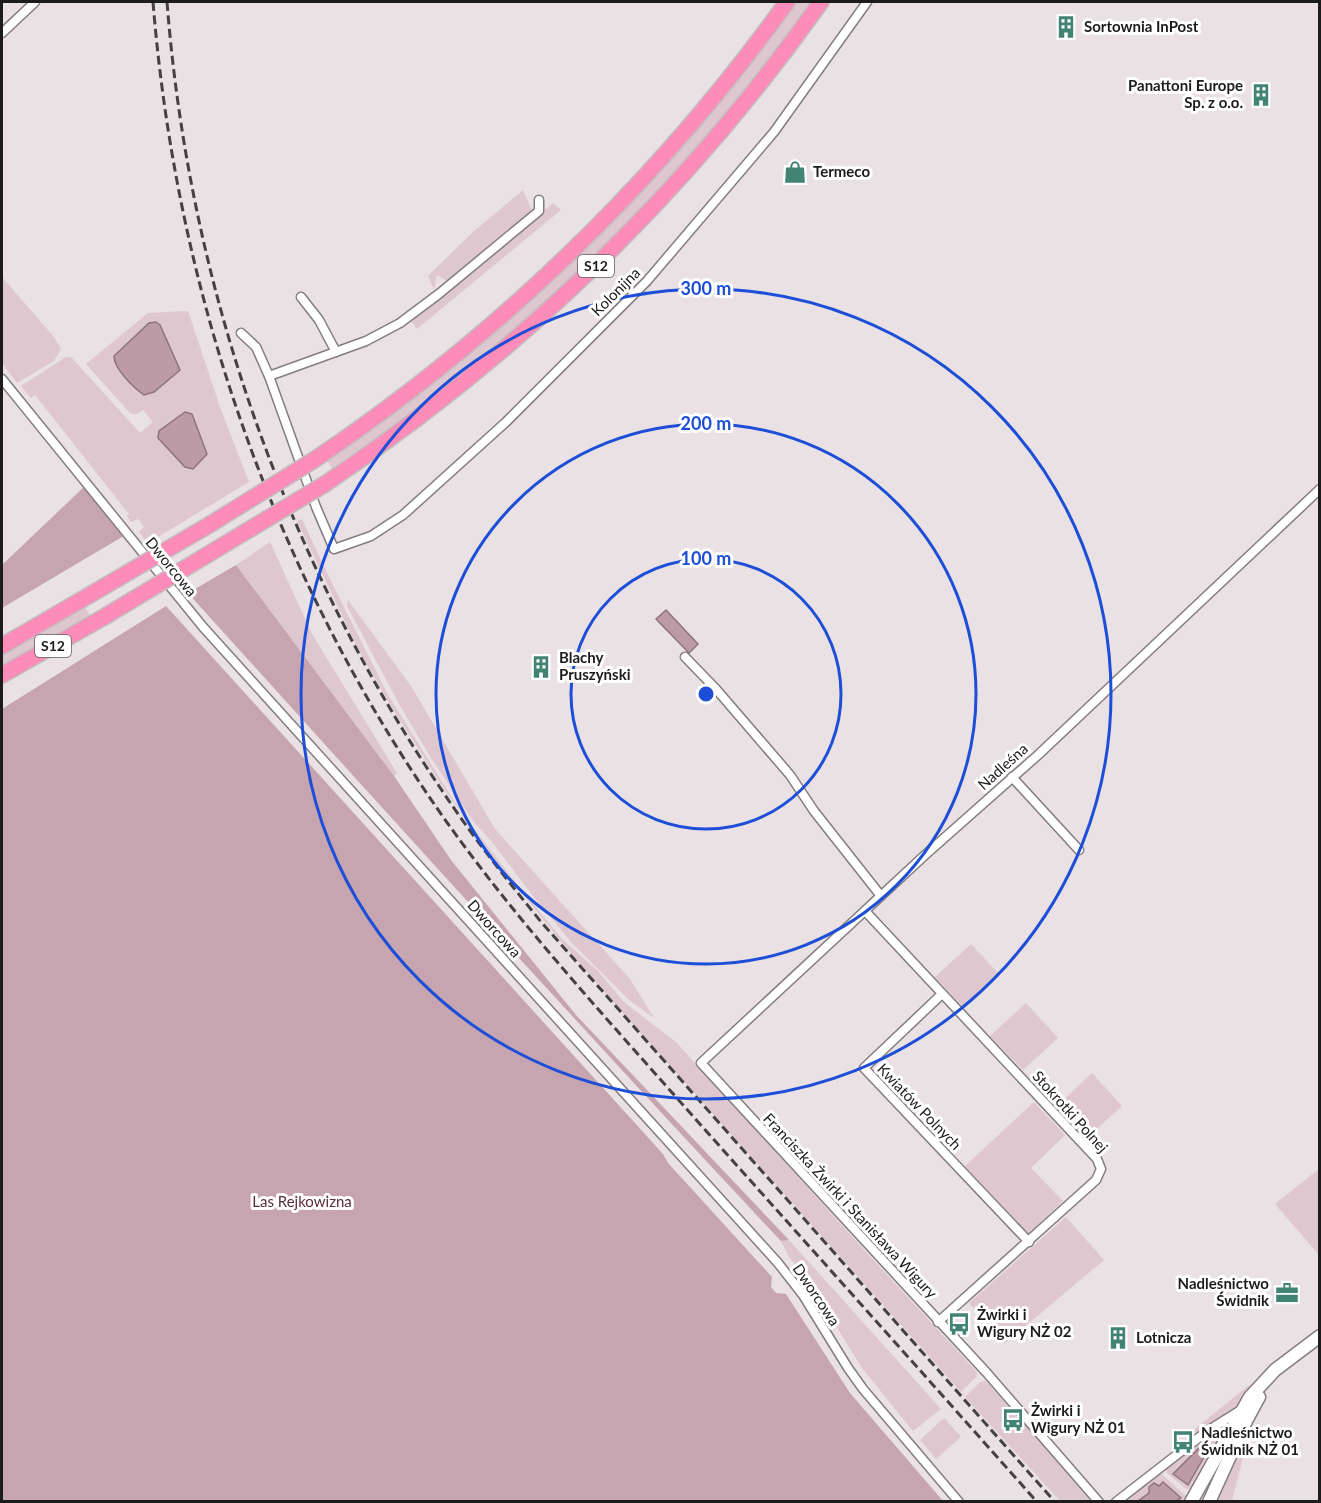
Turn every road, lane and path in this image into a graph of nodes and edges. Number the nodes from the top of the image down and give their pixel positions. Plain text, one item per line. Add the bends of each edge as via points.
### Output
1 (35, 2) edge
2 (787, 2) edge
3 (821, 2) edge
4 (867, 2) edge
5 (2, 33) edge
6 (539, 200) dead end
7 (301, 297) dead end
8 (241, 333) dead end
9 (336, 351) junction
10 (269, 376) junction
11 (2, 379) edge
12 (1320, 489) edge
13 (2, 646) edge
14 (685, 657) dead end
15 (2, 675) edge
16 (1012, 777) junction
17 (1079, 850) dead end
18 (880, 896) junction
19 (865, 911) junction
20 (942, 994) junction
21 (702, 1063) joint
22 (1029, 1242) junction
23 (938, 1322) junction
24 (1320, 1336) edge
25 (1302, 1350) junction
26 (1241, 1410) junction
27 (959, 1502) edge
28 (1099, 1502) edge
29 (1116, 1502) edge
30 (1191, 1502) edge
31 (1209, 1502) edge

1 - 5 street
2 - 13 highway, S12, bridge via 669,151 611,213 549,274 442,367 314,460
3 - 15 highway, S12, bridge via 719,134 646,216 587,275 452,392 325,484
4 - 10 street, Kolonijna via 774,132 647,281 506,422 403,514 371,536 334,549
6 - 9 street via 539,211 420,309 382,333
7 - 9 street
8 - 10 street via 256,347
9 - 10 street
11 - 27 street, Dworcowa via 203,627 778,1263 863,1389
12 - 16 street, Nadleśna
14 - 18 street via 790,775
16 - 17 street
16 - 18 street, Nadleśna
18 - 19 street, Nadleśna
19 - 20 street, Stokrotki Polnej
19 - 21 street, Nadleśna
20 - 22 street, Stokrotki Polnej via 1100,1164 1096,1180
20 - 22 street, Kwiatów Polnych via 864,1068
21 - 23 street, Franciszka Żwirki i Stanisława Wigury
22 - 23 street, Stokrotki Polnej
23 - 28 street, Franciszka Żwirki i Stanisława Wigury
24 - 25 main road
25 - 26 main road via 1263,1381
25 - 31 main road via 1256,1401
26 - 29 street via 1206,1432
26 - 30 main road

